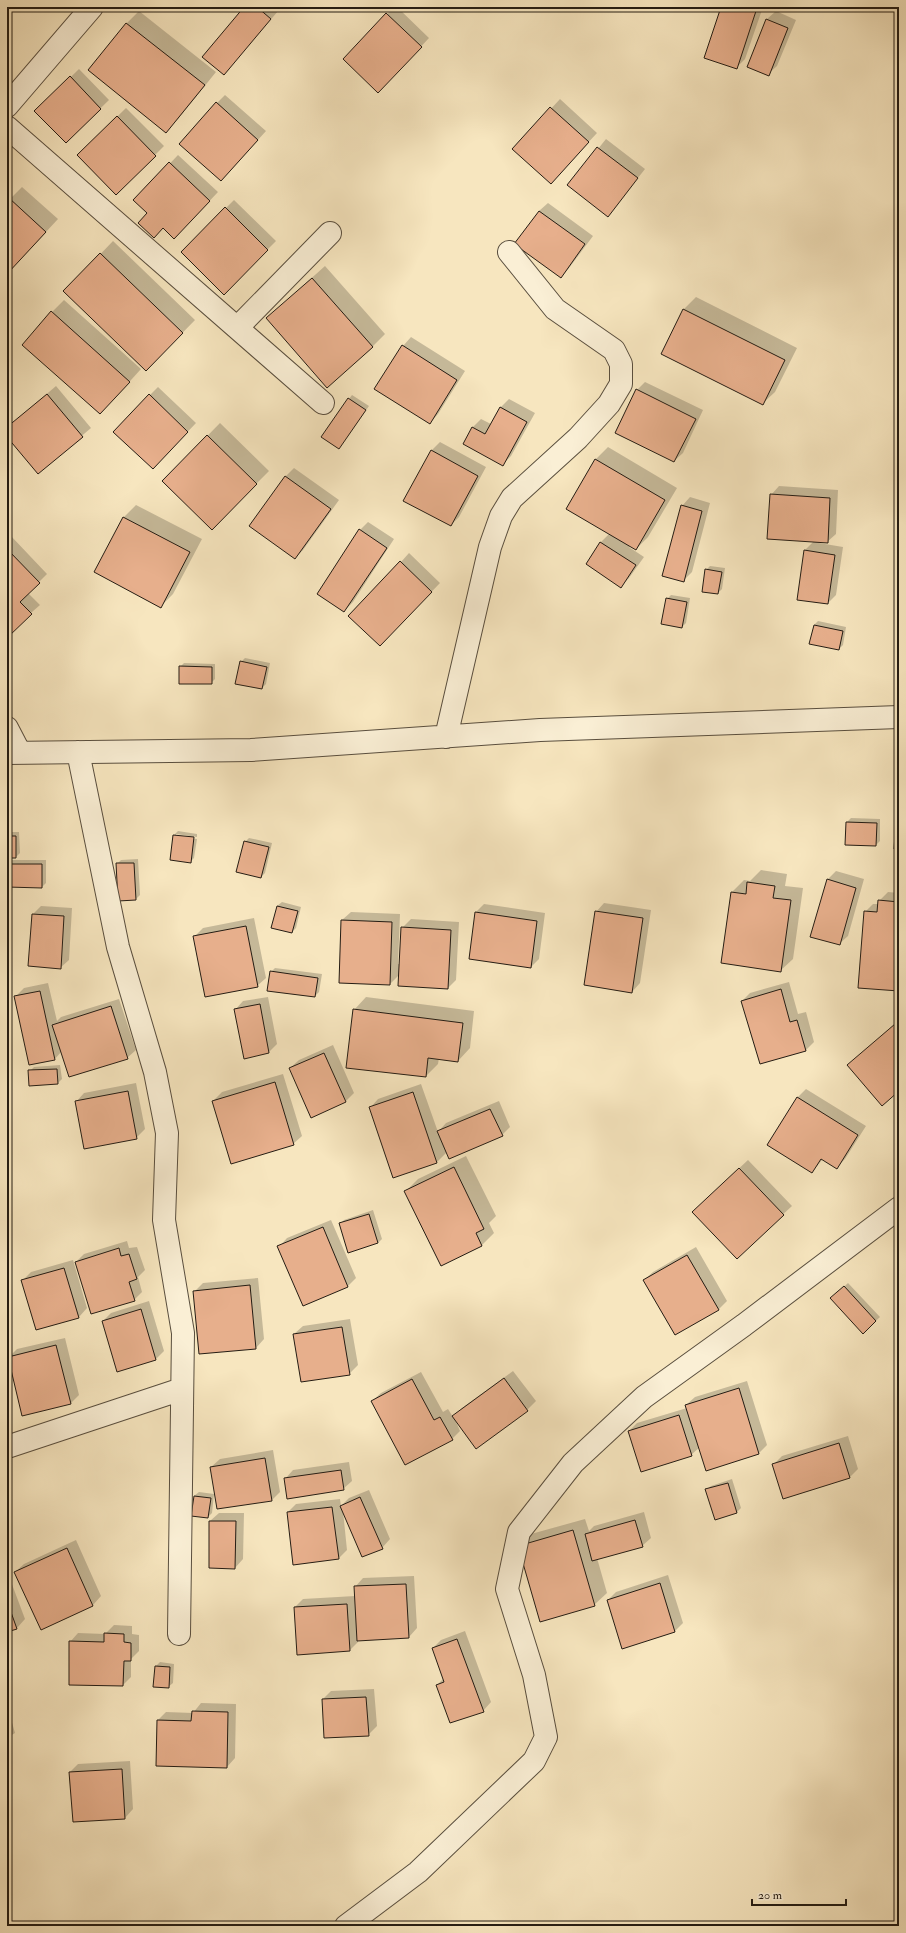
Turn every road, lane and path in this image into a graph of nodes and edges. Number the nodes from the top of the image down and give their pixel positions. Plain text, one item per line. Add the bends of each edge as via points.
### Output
1 (92, 7) edge
2 (7, 106) edge
3 (7, 127) edge
4 (330, 233) dead end
5 (509, 252) dead end
6 (237, 328) junction
7 (322, 403) dead end
8 (899, 717) edge
9 (7, 728) edge
10 (446, 736) junction
11 (78, 752) junction
12 (13, 753) edge
13 (899, 1208) edge
14 (182, 1389) junction
15 (7, 1447) edge
16 (179, 1634) dead end
17 (346, 1926) edge

1 - 2 street
3 - 6 street
4 - 6 street
5 - 10 street via 555,309 614,350 621,364 621,384 609,404 578,438 512,498 501,516 490,547
6 - 7 street
8 - 10 street via 540,730
9 - 12 street
10 - 11 street via 250,750
11 - 12 street
11 - 14 street via 118,947 155,1072 167,1133 164,1220 183,1333
13 - 17 street via 644,1397 572,1463 519,1532 507,1589 534,1675 546,1737 534,1761 418,1872
14 - 15 street
14 - 16 street

